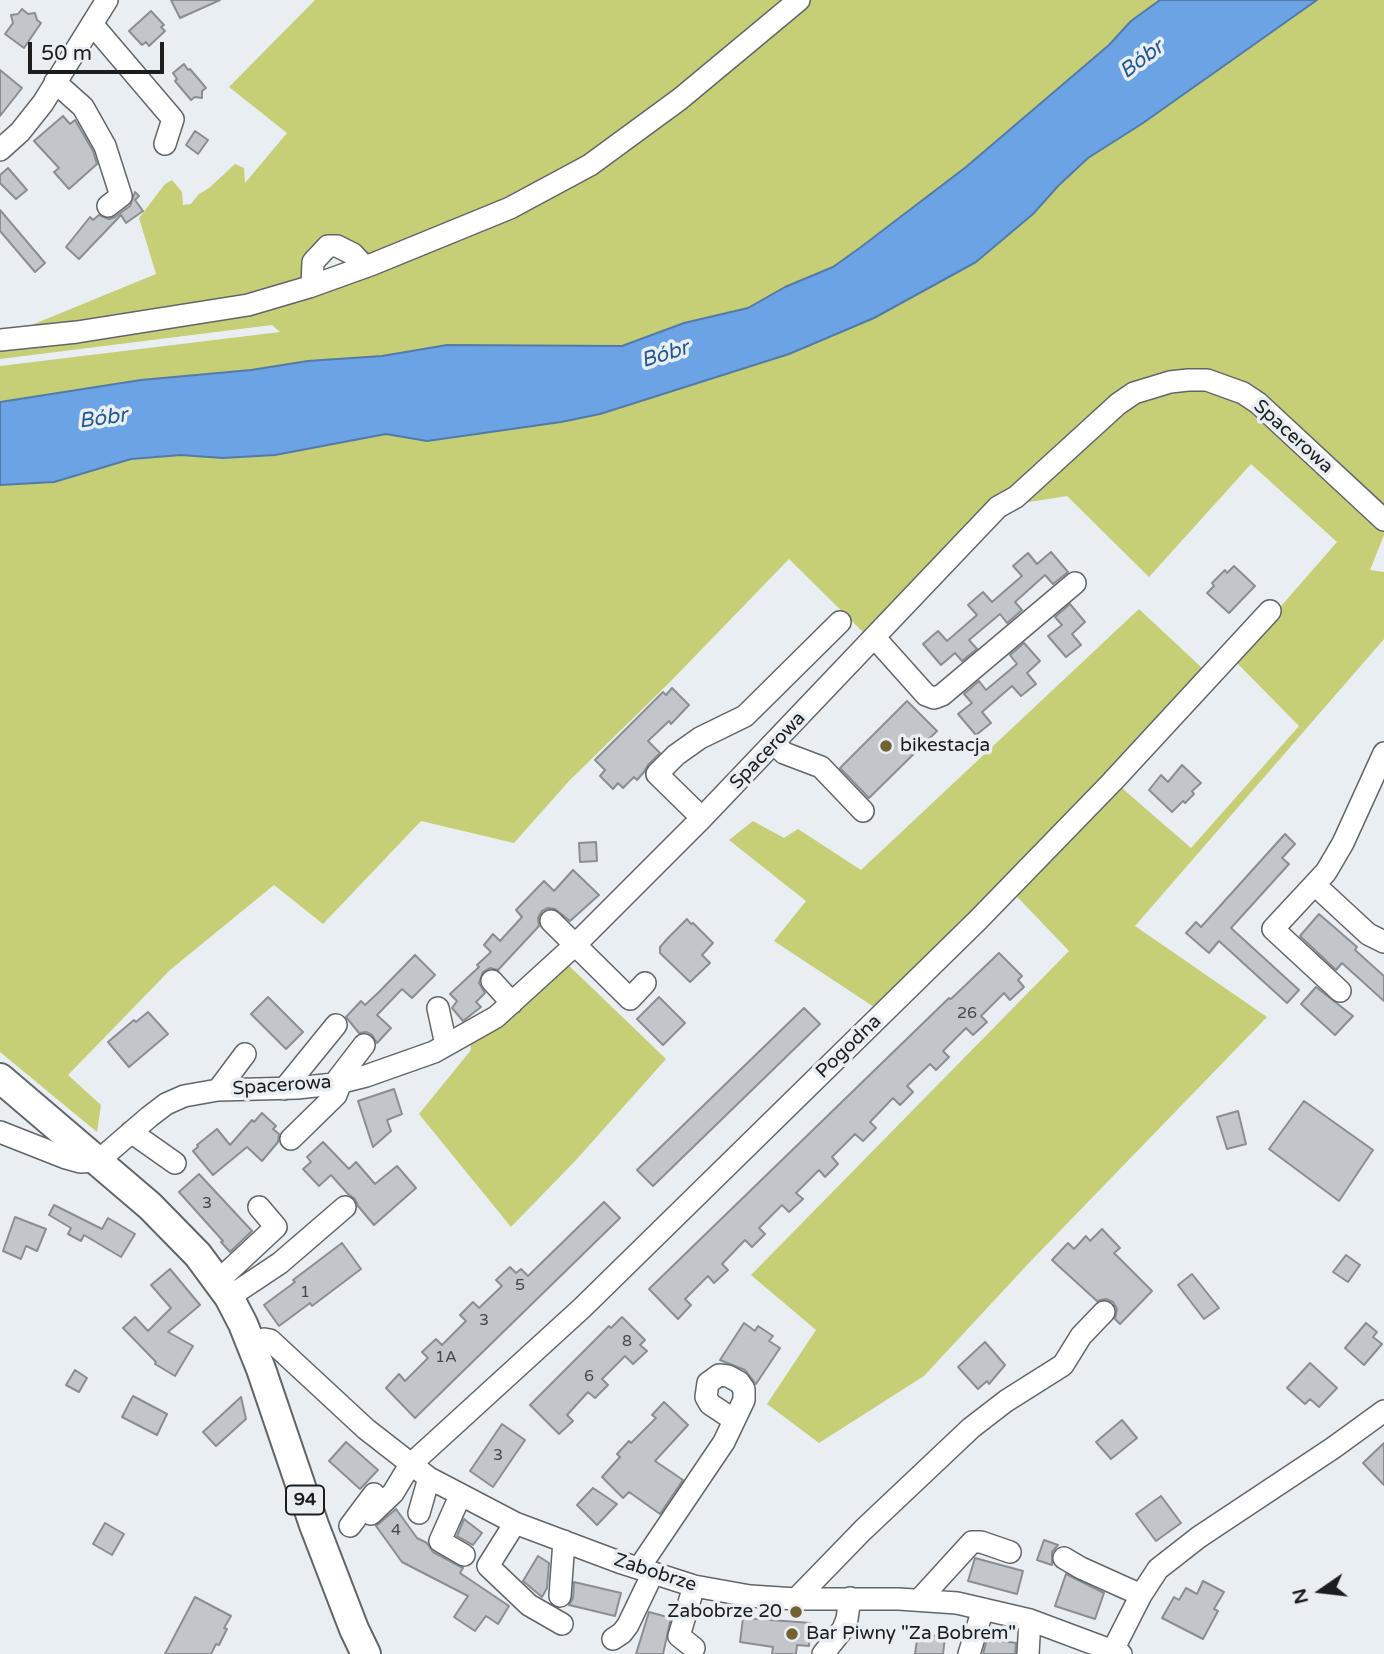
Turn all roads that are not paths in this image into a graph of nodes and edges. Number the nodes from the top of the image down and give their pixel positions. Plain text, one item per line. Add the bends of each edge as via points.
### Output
1 (107, 0) edge
2 (799, 0) edge
3 (92, 24) junction
4 (55, 82) junction
5 (165, 144) dead end
6 (0, 150) edge
7 (108, 206) dead end
8 (365, 267) junction
9 (312, 285) junction
10 (0, 340) edge
11 (1384, 520) edge
12 (1075, 583) dead end
13 (1270, 611) dead end
14 (840, 622) dead end
15 (875, 638) junction
16 (775, 744) junction
17 (1384, 753) edge
18 (863, 811) dead end
19 (702, 818) junction
20 (1320, 879) junction
21 (551, 922) dead end
22 (1384, 942) edge
23 (575, 945) junction
24 (492, 981) dead end
25 (645, 983) dead end
26 (1340, 991) dead end
27 (512, 1003) junction
28 (438, 1007) dead end
29 (336, 1025) dead end
30 (363, 1045) dead end
31 (446, 1045) junction
32 (245, 1054) dead end
33 (0, 1078) edge
34 (337, 1083) junction
35 (284, 1089) junction
36 (218, 1090) junction
37 (0, 1132) edge
38 (131, 1132) junction
39 (291, 1139) dead end
40 (98, 1161) junction
41 (175, 1163) dead end
42 (259, 1207) dead end
43 (345, 1207) dead end
44 (223, 1289) junction
45 (1104, 1312) dead end
46 (251, 1343) junction
47 (1384, 1411) edge
48 (734, 1420) dead end
49 (404, 1461) junction
50 (429, 1478) junction
51 (460, 1496) junction
52 (419, 1513) dead end
53 (371, 1514) dead end
54 (515, 1523) junction
55 (350, 1526) dead end
56 (564, 1541) junction
57 (1010, 1552) dead end
58 (464, 1555) dead end
59 (1064, 1558) dead end
60 (646, 1571) junction
61 (694, 1586) junction
62 (1141, 1595) junction
63 (559, 1596) dead end
64 (850, 1598) junction
65 (796, 1599) junction
66 (920, 1600) junction
67 (984, 1609) junction
68 (1030, 1620) junction
69 (562, 1624) dead end
70 (613, 1639) dead end
71 (694, 1648) dead end
72 (1117, 1652) edge
73 (366, 1654) edge
74 (823, 1654) edge
75 (969, 1654) edge
76 (1028, 1654) edge

1 - 3 street
2 - 8 street via 680,99 590,165 510,208
3 - 4 street
3 - 5 street via 173,119
4 - 6 street via 20,132
4 - 7 street via 83,107 105,145 121,196
8 - 9 street
8 - 9 street via 353,254 328,246 313,262
9 - 10 street via 248,304
11 - 15 street, Spacerowa via 1243,393 1207,380 1170,382 1134,393 1118,404 998,508
12 - 15 street via 934,698 926,695
13 - 49 street, Pogodna via 978,920 582,1308
14 - 19 street via 745,716 700,738 657,774
15 - 16 street, Spacerowa
16 - 18 street via 784,753 821,767
16 - 19 street, Spacerowa
17 - 20 street via 1343,842
19 - 23 street, Spacerowa
20 - 22 street via 1368,934
20 - 26 street via 1273,929
21 - 23 street
23 - 25 street via 630,999
23 - 27 street, Spacerowa
24 - 27 street
27 - 31 street, Spacerowa
28 - 31 street
29 - 35 street
30 - 34 street
31 - 34 street, Spacerowa via 390,1069
32 - 36 street
33 - 40 main road, 94
34 - 35 street, Spacerowa
34 - 39 street via 336,1094
35 - 36 street, Spacerowa
36 - 38 street, Spacerowa via 166,1104
37 - 40 street via 66,1158
38 - 40 street, Spacerowa
38 - 41 street
40 - 44 main road, 94 via 185,1240
42 - 44 street via 276,1227
43 - 44 street via 280,1263
44 - 46 main road, 94
45 - 65 street via 1063,1364 971,1428
46 - 49 street, Zabobrze via 270,1340
46 - 73 main road, 94 via 314,1525
47 - 62 street via 1199,1537 1158,1569
48 - 60 street
49 - 50 street, Zabobrze
49 - 53 street via 393,1493
49 - 55 street via 390,1472
50 - 51 street, Zabobrze
50 - 52 street
51 - 54 street, Zabobrze
51 - 58 street via 440,1541
54 - 56 street, Zabobrze
54 - 69 street via 488,1566 529,1605
56 - 60 street, Zabobrze
56 - 63 street
57 - 66 street via 972,1542
59 - 62 street
60 - 61 street, Zabobrze
60 - 70 street via 628,1625
61 - 65 street, Zabobrze
61 - 71 street via 679,1636
62 - 72 street
64 - 65 street, Zabobrze
64 - 66 street, Zabobrze
64 - 74 street via 843,1629
66 - 67 street, Zabobrze
67 - 68 street, Zabobrze
67 - 75 street
68 - 72 street, Zabobrze
68 - 76 street

